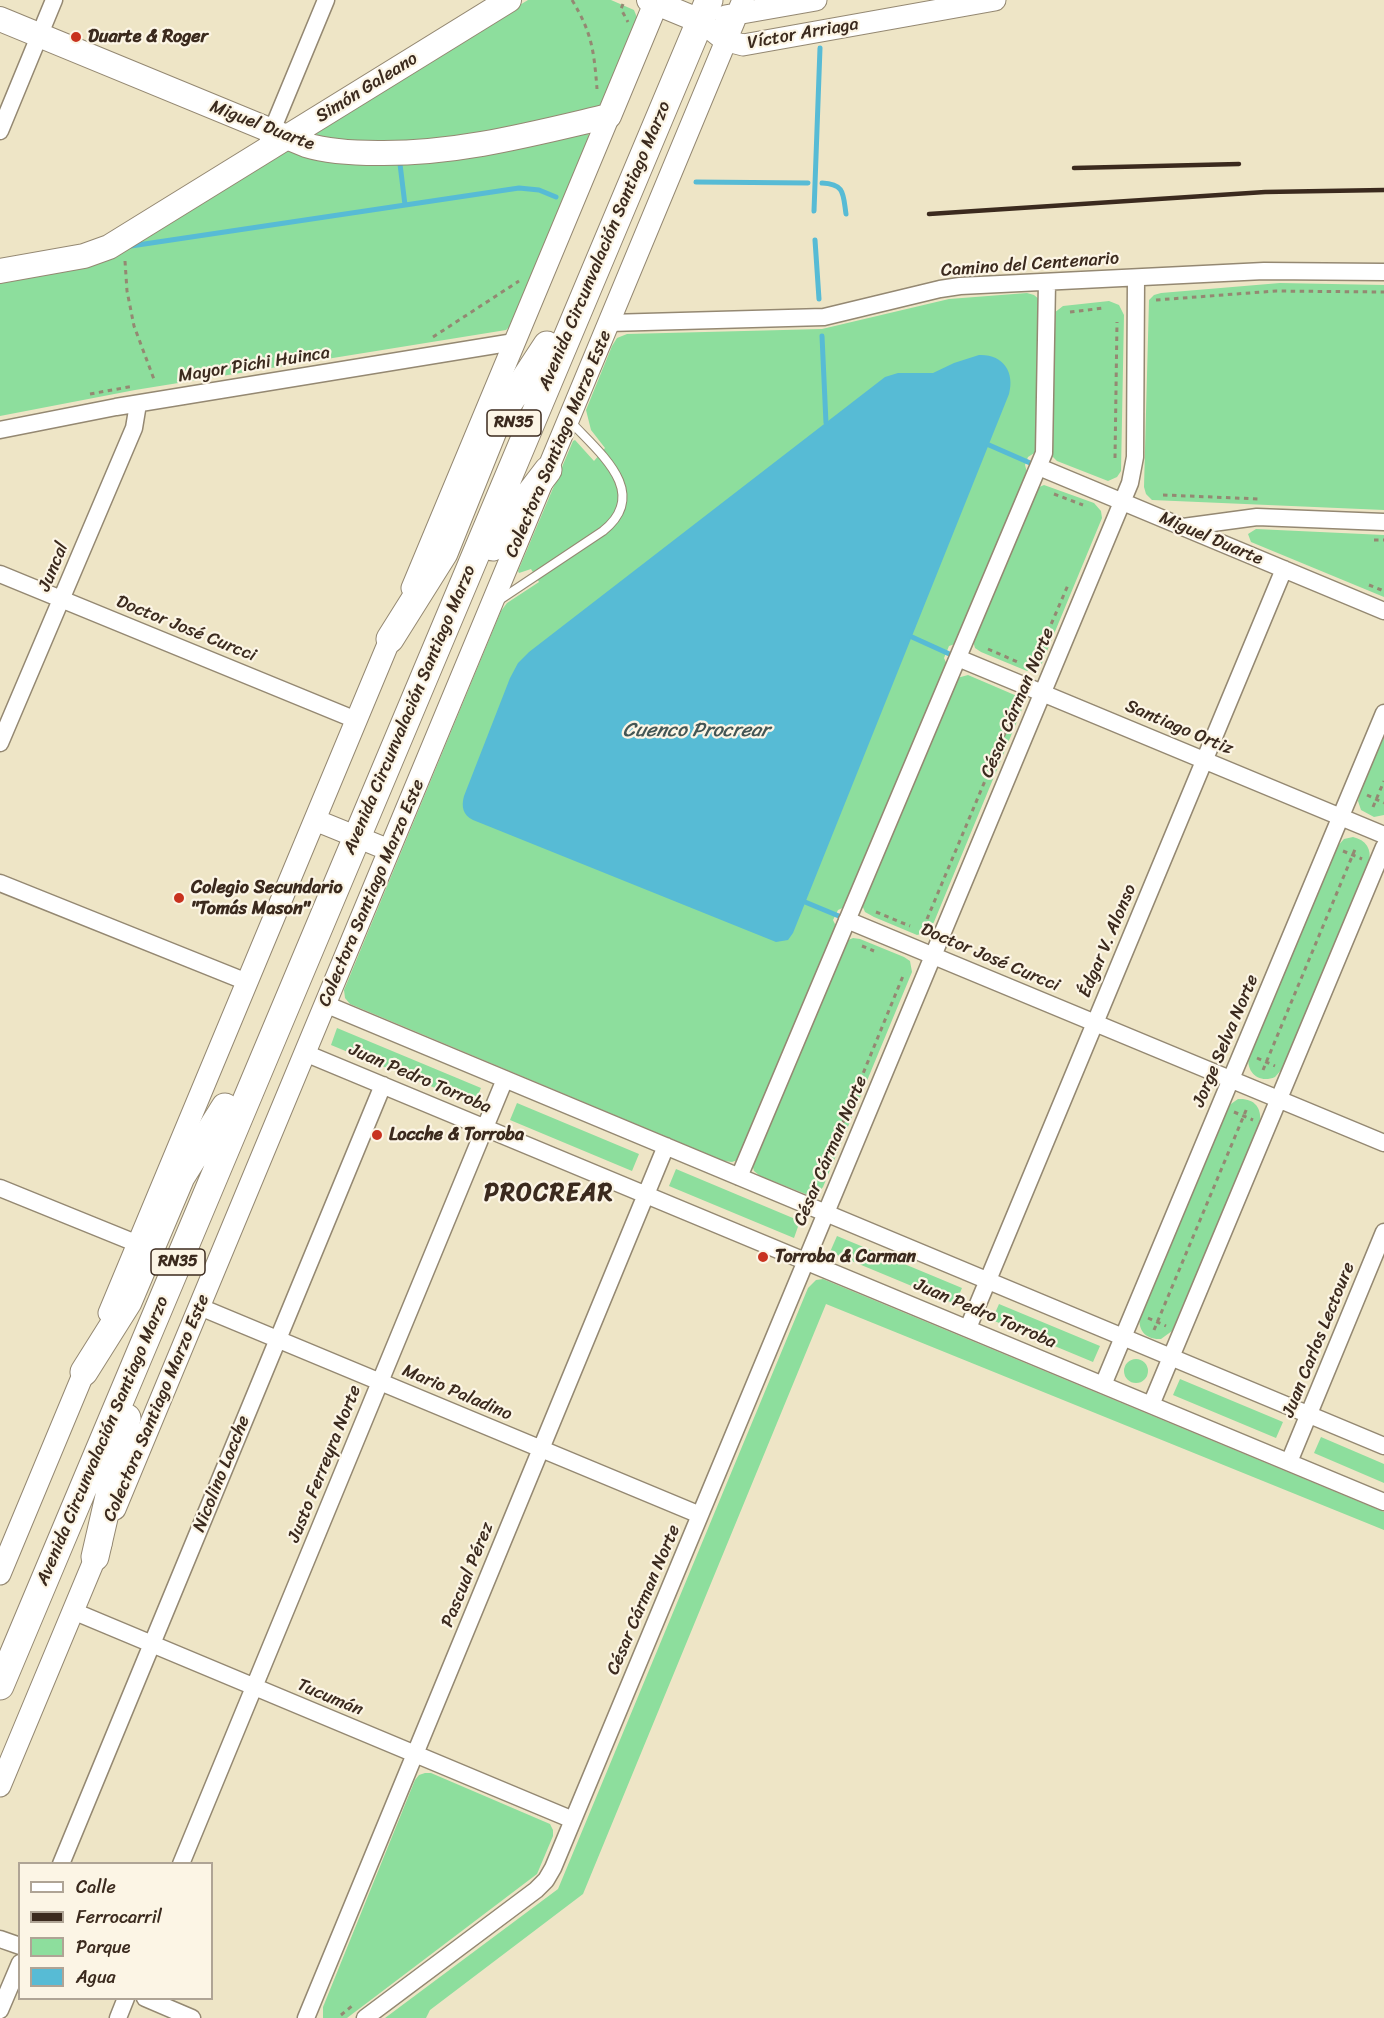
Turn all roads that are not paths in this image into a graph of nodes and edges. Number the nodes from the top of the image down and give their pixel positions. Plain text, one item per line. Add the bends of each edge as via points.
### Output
1 (54, 0) edge
2 (326, 0) edge
3 (509, 0) edge
4 (816, 0) edge
5 (990, 0) edge
6 (654, 1) edge
7 (740, 7) edge
8 (697, 9) edge
9 (0, 19) edge
10 (40, 35) junction
11 (727, 41) junction
12 (603, 106) junction
13 (0, 131) edge
14 (274, 140) junction
15 (0, 271) edge
16 (1384, 272) edge
17 (1136, 278) junction
18 (1047, 282) junction
19 (609, 323) junction
20 (514, 342) junction
21 (547, 345) junction
22 (138, 404) junction
23 (569, 420) junction
24 (0, 430) edge
25 (1039, 467) junction
26 (548, 470) junction
27 (1123, 502) junction
28 (1384, 522) edge
29 (1183, 527) junction
30 (1284, 569) junction
31 (0, 574) edge
32 (61, 599) junction
33 (492, 604) junction
34 (1384, 611) edge
35 (390, 639) junction
36 (958, 658) junction
37 (1043, 693) junction
38 (1384, 713) edge
39 (356, 720) junction
40 (0, 743) edge
41 (1204, 760) junction
42 (389, 761) junction
43 (1341, 817) junction
44 (315, 820) junction
45 (349, 834) junction
46 (1384, 835) edge
47 (1384, 848) edge
48 (389, 850) junction
49 (0, 883) edge
50 (847, 920) junction
51 (933, 956) junction
52 (247, 982) junction
53 (326, 1004) junction
54 (1095, 1023) junction
55 (305, 1053) junction
56 (505, 1079) junction
57 (1231, 1079) junction
58 (383, 1085) junction
59 (1279, 1099) junction
60 (225, 1107) junction
61 (485, 1128) junction
62 (1384, 1143) edge
63 (666, 1146) junction
64 (217, 1169) junction
65 (739, 1177) junction
66 (0, 1188) edge
67 (646, 1194) junction
68 (826, 1213) junction
69 (1384, 1232) edge
70 (138, 1244) junction
71 (806, 1261) junction
72 (988, 1281) junction
73 (200, 1306) junction
74 (968, 1328) junction
75 (1123, 1337) junction
76 (278, 1339) junction
77 (1171, 1357) junction
78 (84, 1372) junction
79 (380, 1382) junction
80 (1103, 1384) junction
81 (1151, 1405) junction
82 (1309, 1414) junction
83 (1384, 1446) edge
84 (541, 1449) junction
85 (1289, 1462) junction
86 (1384, 1502) edge
87 (700, 1515) junction
88 (4, 1551) edge
89 (95, 1557) junction
90 (0, 1574) edge
91 (73, 1611) junction
92 (0, 1640) edge
93 (151, 1644) junction
94 (0, 1686) edge
95 (254, 1687) junction
96 (415, 1754) junction
97 (0, 1786) edge
98 (573, 1820) junction
99 (61, 1862) edge
100 (181, 1862) edge
101 (0, 1938) edge
102 (18, 1945) edge
103 (18, 1967) edge
104 (125, 2000) edge
105 (150, 2000) edge
106 (0, 2010) edge
107 (118, 2018) edge
108 (192, 2018) edge
109 (306, 2018) edge
110 (365, 2018) edge

1 - 10 street
2 - 14 street
3 - 14 main road, Simón Galeano
4 - 7 street, Víctor Arriaga
5 - 11 street, Víctor Arriaga via 743,45
6 - 8 main road
6 - 12 main road
7 - 8 street, Víctor Arriaga
7 - 11 street, Colectora Santiago Marzo Este
8 - 11 street, Víctor Arriaga
8 - 21 highway, Avenida Circunvalación Santiago Marzo / RN35
8 - 42 highway, Avenida Circunvalación Santiago Marzo / RN35
9 - 10 main road, Miguel Duarte
10 - 13 street
10 - 14 main road, Miguel Duarte
11 - 19 street, Colectora Santiago Marzo Este
12 - 14 main road, Miguel Duarte via 494,143 422,152 341,152
12 - 20 street
14 - 15 main road, Simón Galeano via 101,251
16 - 17 street, Camino del Centenario via 1296,270
17 - 18 street, Camino del Centenario
17 - 27 street, César Cárman Norte via 1134,463
18 - 19 street, Camino del Centenario via 950,288 824,317
18 - 25 street via 1046,444
19 - 23 street, Colectora Santiago Marzo Este
20 - 22 street, Mayor Pichi Huinca
20 - 35 street
21 - 35 highway via 497,421 444,553
21 - 45 highway, Avenida Circunvalación Santiago Marzo / RN35
22 - 24 street, Mayor Pichi Huinca
22 - 32 street, Juncal via 134,428
23 - 26 street, Colectora Santiago Marzo Este
23 - 33 lane via 616,472 622,490 621,509 603,531
25 - 27 street, Miguel Duarte
25 - 36 street
26 - 33 street, Colectora Santiago Marzo Este
26 - 42 highway via 500,534 439,673
27 - 29 street, Miguel Duarte
27 - 37 street, César Cárman Norte
28 - 29 street via 1257,517
29 - 30 street, Miguel Duarte
30 - 34 street, Miguel Duarte
30 - 41 street, Édgar V. Alonso
31 - 32 street, Doctor José Curcci
32 - 39 street, Doctor José Curcci
32 - 40 street, Juncal
33 - 48 street, Colectora Santiago Marzo Este
35 - 39 street
36 - 37 street, Santiago Ortiz
36 - 50 street
37 - 41 street, Santiago Ortiz
37 - 51 street, César Cárman Norte
38 - 43 street, Jorge Selva Norte
39 - 44 street
41 - 43 street, Santiago Ortiz
41 - 54 street, Édgar V. Alonso
42 - 45 highway, Avenida Circunvalación Santiago Marzo / RN35
43 - 46 street, Santiago Ortiz
43 - 57 street, Jorge Selva Norte
44 - 45 street
44 - 52 street
45 - 48 street
45 - 60 highway, Avenida Circunvalación Santiago Marzo / RN35
45 - 64 highway, Avenida Circunvalación Santiago Marzo / RN35
47 - 59 street
48 - 53 street, Colectora Santiago Marzo Este
49 - 52 street
50 - 51 street, Doctor José Curcci
50 - 65 street
51 - 54 street, Doctor José Curcci
51 - 68 street, César Cárman Norte
52 - 70 street
53 - 55 street, Colectora Santiago Marzo Este
53 - 56 street, Juan Pedro Torroba
54 - 57 street, Doctor José Curcci
54 - 72 street, Édgar V. Alonso
55 - 58 street, Juan Pedro Torroba
55 - 73 street, Colectora Santiago Marzo Este
56 - 61 street, Justo Ferreyra Norte
56 - 63 street, Juan Pedro Torroba
57 - 59 street, Doctor José Curcci
57 - 75 street, Jorge Selva Norte
58 - 61 street, Juan Pedro Torroba
58 - 76 street, Nicolino Locche
59 - 62 street, Doctor José Curcci
59 - 77 street
60 - 78 highway via 181,1177 128,1302
60 - 92 highway, Avenida Circunvalación Santiago Marzo / RN35
61 - 67 street, Juan Pedro Torroba
61 - 79 street, Justo Ferreyra Norte
63 - 65 street, Juan Pedro Torroba
63 - 67 street, Pascual Pérez
64 - 89 highway via 183,1287 124,1429
64 - 94 highway, Avenida Circunvalación Santiago Marzo / RN35
65 - 68 street, Juan Pedro Torroba
66 - 70 street
67 - 71 street, Juan Pedro Torroba
67 - 84 street, Pascual Pérez
68 - 71 street, César Cárman Norte
68 - 72 street, Juan Pedro Torroba
69 - 82 street, Juan Carlos Lectoure
70 - 78 street
71 - 74 street, Juan Pedro Torroba
71 - 87 street, César Cárman Norte
72 - 74 street, Édgar V. Alonso
72 - 75 street, Juan Pedro Torroba
73 - 76 street, Mario Paladino
73 - 89 street, Colectora Santiago Marzo Este
74 - 80 street, Juan Pedro Torroba
75 - 77 street, Juan Pedro Torroba
75 - 80 street, Jorge Selva Norte
76 - 79 street, Mario Paladino
76 - 93 street, Nicolino Locche
77 - 81 street
77 - 82 street, Juan Pedro Torroba
78 - 88 street
79 - 84 street, Mario Paladino
79 - 95 street, Justo Ferreyra Norte
80 - 81 street, Juan Pedro Torroba
81 - 85 street, Juan Pedro Torroba
82 - 83 street, Juan Pedro Torroba
82 - 85 street, Juan Carlos Lectoure
84 - 87 street, Mario Paladino
84 - 96 street, Pascual Pérez
85 - 86 street, Juan Pedro Torroba
87 - 98 street, César Cárman Norte
88 - 90 street
89 - 91 street, Colectora Santiago Marzo Este
91 - 93 street, Tucumán
91 - 97 street, Colectora Santiago Marzo Este
93 - 95 street, Tucumán
93 - 99 street, Nicolino Locche
95 - 96 street, Tucumán
95 - 100 street, Justo Ferreyra Norte
96 - 98 street, Tucumán
96 - 109 street, Pascual Pérez
98 - 110 street, César Cárman Norte via 542,1885
101 - 102 street
103 - 106 street
104 - 107 street
105 - 108 street

